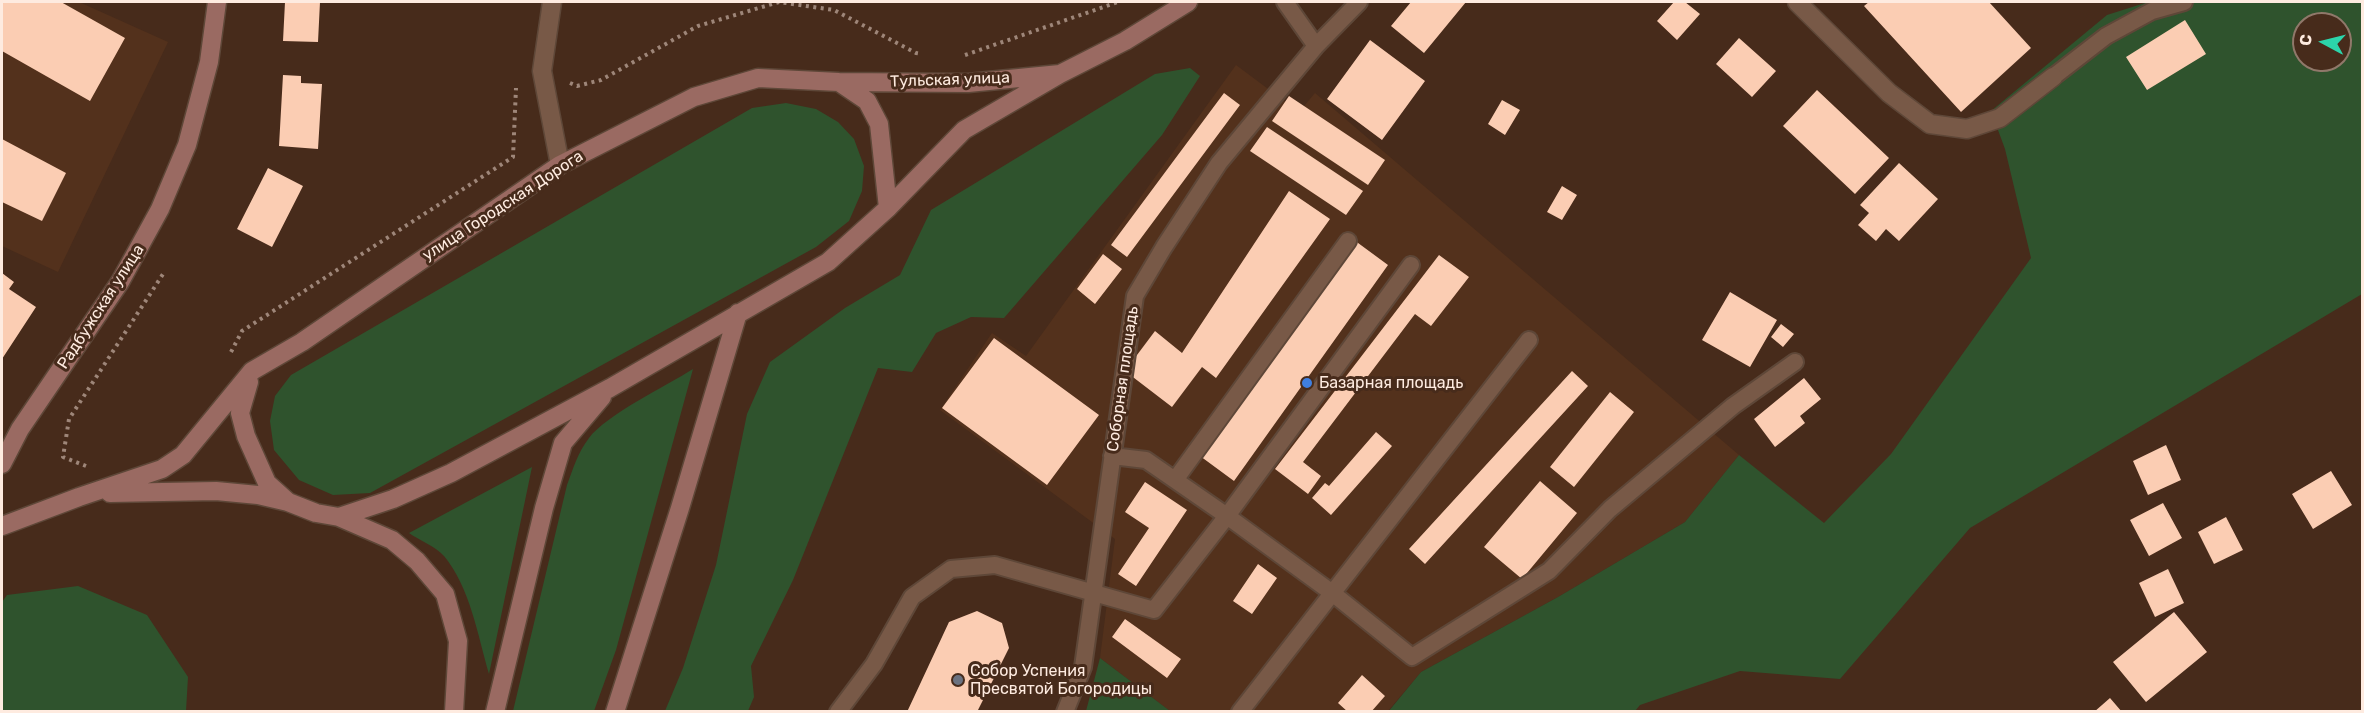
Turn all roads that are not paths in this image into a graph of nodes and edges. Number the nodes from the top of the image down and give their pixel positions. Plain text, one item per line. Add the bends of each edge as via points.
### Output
1 (217, 2) edge
2 (552, 2) edge
3 (1188, 2) edge
4 (1285, 2) edge
5 (1359, 2) edge
6 (1797, 2) edge
7 (2184, 2) edge
8 (1316, 46) junction
9 (1060, 74) junction
10 (2053, 77) joint
11 (839, 82) junction
12 (560, 165) junction
13 (888, 208) junction
14 (1348, 241) dead end
15 (1411, 265) dead end
16 (738, 313) junction
17 (1529, 340) dead end
18 (1795, 362) dead end
19 (252, 371) junction
20 (610, 388) junction
21 (1112, 456) junction
22 (2, 465) edge
23 (1175, 480) junction
24 (93, 493) junction
25 (288, 502) junction
26 (1227, 516) junction
27 (339, 517) junction
28 (2, 526) edge
29 (1331, 592) junction
30 (1093, 593) junction
31 (454, 711) edge
32 (495, 711) edge
33 (615, 711) edge
34 (838, 711) edge
35 (1065, 711) edge
36 (1240, 711) edge

1 - 22 main road, Радбужская улица via 209,62 187,144 160,209 120,282 20,429
2 - 12 street via 542,71
3 - 9 main road, Тульская улица via 1125,41
4 - 8 lane
5 - 8 lane, Соборная площадь
6 - 10 street via 1889,93 1930,124 1967,129 2000,118
7 - 10 lane via 2152,11 2106,36
8 - 21 lane, Соборная площадь via 1219,163 1135,296
9 - 11 main road, Тульская улица via 968,83
9 - 13 main road, Тульская улица via 964,130
11 - 12 main road, улица Городская Дорога via 758,78 694,97
11 - 13 main road via 867,101 879,124
12 - 19 main road, улица Городская Дорога via 302,342
13 - 16 main road via 828,262
14 - 23 lane
15 - 26 lane
16 - 20 main road
16 - 33 main road
17 - 29 lane
18 - 29 lane via 1733,406 1610,509 1549,571 1412,657
19 - 24 main road, улица Городская Дорога via 183,455 162,469
19 - 25 main road, улица Городская Дорога via 240,413 246,436 267,483
20 - 27 main road via 451,474
20 - 32 main road via 563,443
21 - 23 lane via 1146,460
21 - 30 lane, Соборная площадь
23 - 26 lane
24 - 25 main road, улица Городская Дорога via 216,490
24 - 28 main road, улица Городская Дорога
25 - 27 main road, улица Городская Дорога
26 - 29 lane
26 - 30 lane via 1154,610
27 - 31 main road, улица Городская Дорога via 392,540 417,561 445,594 458,641
29 - 36 lane
30 - 34 lane via 994,564 951,569 912,597 874,664
30 - 35 lane, Соборная площадь via 1083,667

